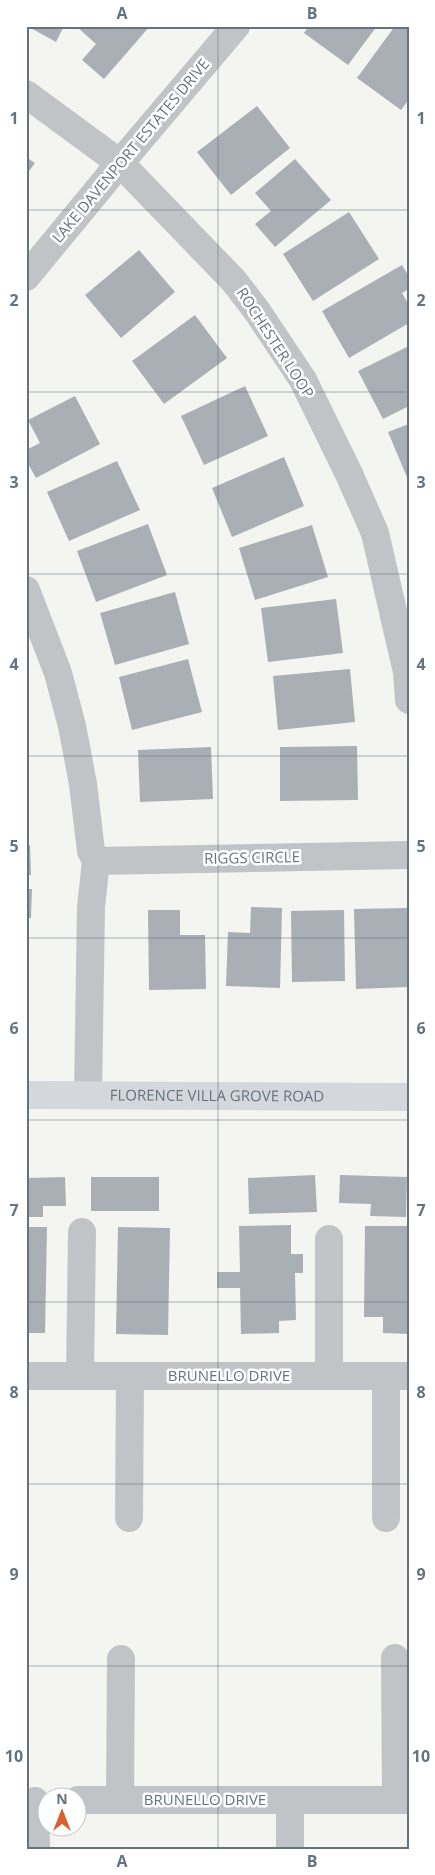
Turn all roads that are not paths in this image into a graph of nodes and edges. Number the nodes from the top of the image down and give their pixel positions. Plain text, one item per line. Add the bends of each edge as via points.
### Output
1 (236, 26) edge
2 (26, 94) edge
3 (120, 163) junction
4 (26, 277) edge
5 (26, 590) edge
6 (409, 700) edge
7 (409, 855) edge
8 (96, 861) junction
9 (26, 1095) edge
10 (88, 1095) junction
11 (409, 1097) edge
12 (82, 1232) dead end
13 (330, 1240) dead end
14 (26, 1376) edge
15 (80, 1376) junction
16 (130, 1376) junction
17 (329, 1376) junction
18 (397, 1376) edge
19 (129, 1518) dead end
20 (386, 1518) dead end
21 (395, 1658) dead end
22 (121, 1659) dead end
23 (88, 1800) edge
24 (120, 1800) junction
25 (290, 1800) junction
26 (402, 1800) edge
27 (36, 1801) edge
28 (36, 1849) edge
29 (290, 1849) edge

1 - 3 street, LAKE DAVENPORT ESTATES DRIVE
2 - 3 street, ROCHESTER LOOP
3 - 4 street, LAKE DAVENPORT ESTATES DRIVE
3 - 6 street, ROCHESTER LOOP via 234,280 303,380 375,533 407,672
5 - 8 street via 58,673 72,726 91,851
7 - 8 street, RIGGS CIRCLE
8 - 10 street via 91,907
9 - 10 street, FLORENCE VILLA GROVE ROAD
10 - 11 street, FLORENCE VILLA GROVE ROAD
12 - 15 street
13 - 17 street
14 - 15 street, BRUNELLO DRIVE
15 - 16 street, BRUNELLO DRIVE
16 - 17 street, BRUNELLO DRIVE
16 - 19 street
17 - 18 street, BRUNELLO DRIVE
18 - 20 street, BRUNELLO DRIVE
21 - 26 street, BRUNELLO DRIVE
22 - 24 street
23 - 24 street, BRUNELLO DRIVE
24 - 25 street, BRUNELLO DRIVE
25 - 26 street, BRUNELLO DRIVE
25 - 29 street
27 - 28 street

